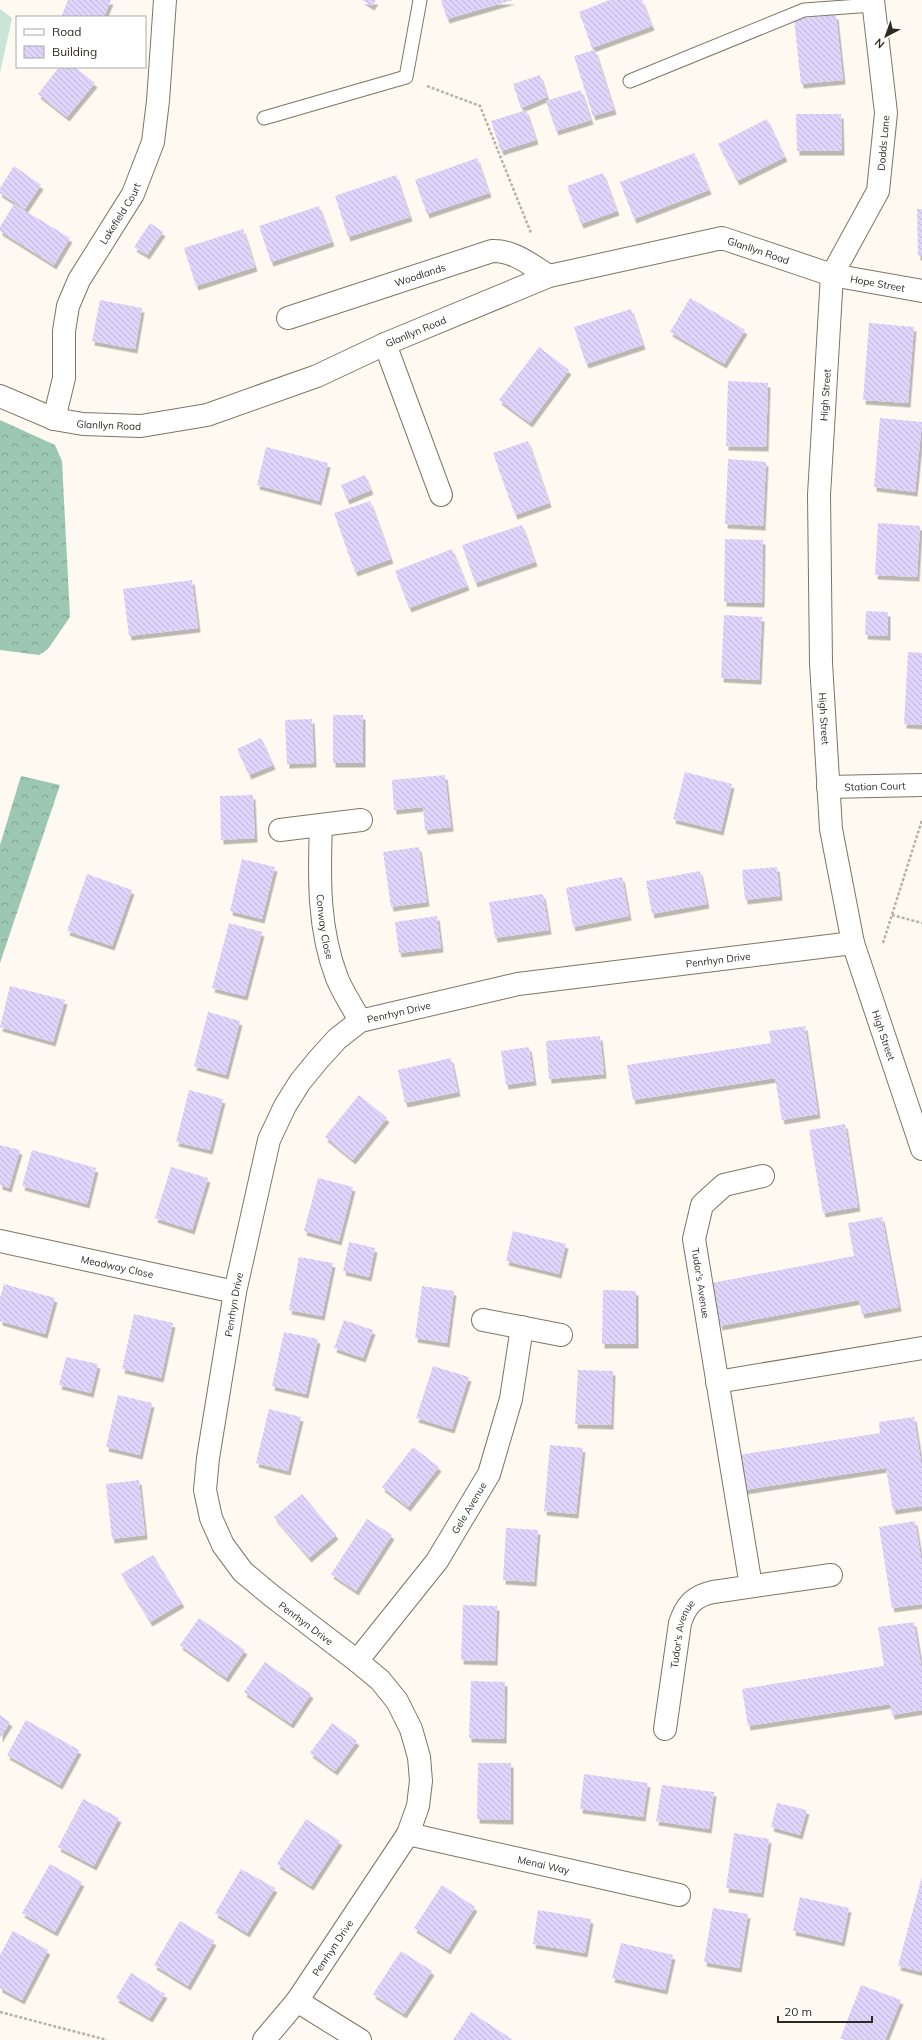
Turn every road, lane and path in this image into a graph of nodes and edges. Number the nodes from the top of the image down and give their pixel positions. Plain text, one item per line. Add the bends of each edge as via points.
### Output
1 (165, 0) edge
2 (420, 0) edge
3 (873, 3) edge
4 (406, 77) junction
5 (630, 81) dead end
6 (264, 118) dead end
7 (832, 275) junction
8 (548, 276) junction
9 (922, 291) edge
10 (288, 318) dead end
11 (385, 344) junction
12 (0, 396) edge
13 (54, 419) junction
14 (441, 494) dead end
15 (922, 786) edge
16 (828, 787) junction
17 (361, 820) dead end
18 (922, 820) edge
19 (322, 825) junction
20 (280, 830) dead end
21 (892, 915) junction
22 (922, 924) edge
23 (853, 943) junction
24 (882, 945) dead end
25 (360, 1021) junction
26 (922, 1149) edge
27 (763, 1176) dead end
28 (0, 1241) edge
29 (235, 1292) junction
30 (483, 1320) dead end
31 (522, 1327) junction
32 (561, 1335) dead end
33 (922, 1348) edge
34 (717, 1382) junction
35 (831, 1575) dead end
36 (751, 1586) junction
37 (357, 1661) junction
38 (665, 1729) dead end
39 (408, 1834) junction
40 (680, 1895) dead end
41 (297, 2001) junction
42 (0, 2012) edge
43 (107, 2040) edge
44 (264, 2040) edge
45 (360, 2040) edge

1 - 13 street, Lakefield Court via 153,142 133,194 79,280 68,306 64,331 64,378
2 - 4 lane
3 - 5 lane via 804,10
3 - 7 street, Dodds Lane via 886,113 878,191
4 - 6 lane
4 - 8 path via 480,106
7 - 8 street, Glanllyn Road via 722,238
7 - 9 street, Hope Street
7 - 16 street, High Street via 819,495 821,663
8 - 10 street, Woodlands via 512,254 502,250 492,251
8 - 11 street, Glanllyn Road
11 - 13 street, Glanllyn Road via 317,376 207,415 141,426 83,424
11 - 14 street
12 - 13 street, Glanllyn Road
15 - 16 street, Station Court
16 - 23 street, High Street via 831,829
17 - 19 street
18 - 21 path
19 - 20 street
19 - 25 street, Conway Close via 319,878 324,931 337,978
21 - 22 path
21 - 24 path
23 - 25 street, Penrhyn Drive via 518,984
23 - 26 street, High Street
25 - 29 street, Penrhyn Drive via 337,1039 318,1060 285,1106 270,1140
27 - 34 street, Tudor's Avenue via 724,1185 702,1204 694,1238
28 - 29 street, Meadway Close
29 - 37 street, Penrhyn Drive via 208,1458 205,1490 211,1518 223,1545 243,1572
30 - 31 street
31 - 32 street
31 - 37 street, Gele Avenue via 511,1399 489,1474 437,1561
33 - 34 street
34 - 36 street, Tudor's Avenue
35 - 36 street, Tudor's Avenue
36 - 38 street, Tudor's Avenue via 701,1595 691,1601 684,1612 680,1623
37 - 39 street, Penrhyn Drive via 380,1680 397,1701 411,1729 419,1757 421,1781 418,1806
39 - 40 street, Menai Way
39 - 41 street, Penrhyn Drive
41 - 44 street, Penrhyn Drive
41 - 45 street
42 - 43 path

